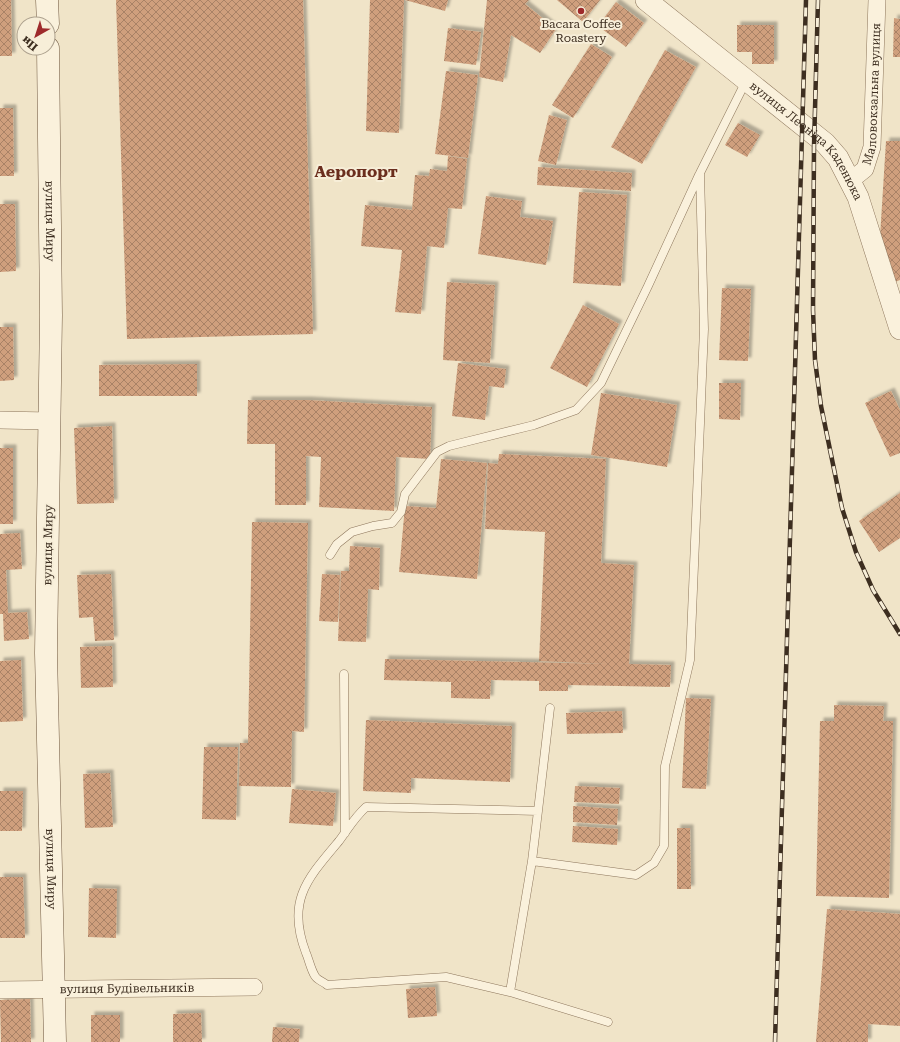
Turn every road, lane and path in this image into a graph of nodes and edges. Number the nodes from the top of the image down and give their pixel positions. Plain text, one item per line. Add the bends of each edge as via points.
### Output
1 (47, 0) edge
2 (646, 0) edge
3 (877, 0) edge
4 (48, 16) edge
5 (48, 56) edge
6 (746, 80) junction
7 (700, 173) junction
8 (850, 180) junction
9 (900, 328) edge
10 (0, 420) edge
11 (50, 421) junction
12 (330, 555) dead end
13 (344, 674) dead end
14 (550, 708) dead end
15 (538, 811) junction
16 (345, 834) junction
17 (532, 861) junction
18 (254, 987) dead end
19 (54, 989) junction
20 (0, 990) edge
21 (510, 992) junction
22 (608, 1022) dead end
23 (55, 1042) edge

1 - 4 main road
2 - 6 street, вулиця Леоніда Каденюка
3 - 8 street, Маловокзальна вулиця via 872,147 865,169
5 - 11 main road, вулиця Миру
6 - 7 lane
6 - 8 street, вулиця Леоніда Каденюка via 825,142 838,158
7 - 12 lane via 601,383 576,410 534,425 450,446 437,452 405,494 401,512 392,523 352,532 337,544
7 - 17 lane via 704,329 690,660 665,766 664,846 654,863 636,875
8 - 9 street, вулиця Леоніда Каденюка via 858,197
10 - 11 street
11 - 19 main road, вулиця Миру via 46,653
13 - 16 lane
14 - 15 lane
15 - 16 lane via 366,808 355,817
15 - 17 lane
16 - 21 lane via 310,877 299,900 298,921 303,945 316,977 327,985 446,977
17 - 21 lane
18 - 19 street, вулиця Будівельників
19 - 20 street, вулиця Будівельників
19 - 23 main road, вулиця Миру
21 - 22 lane

